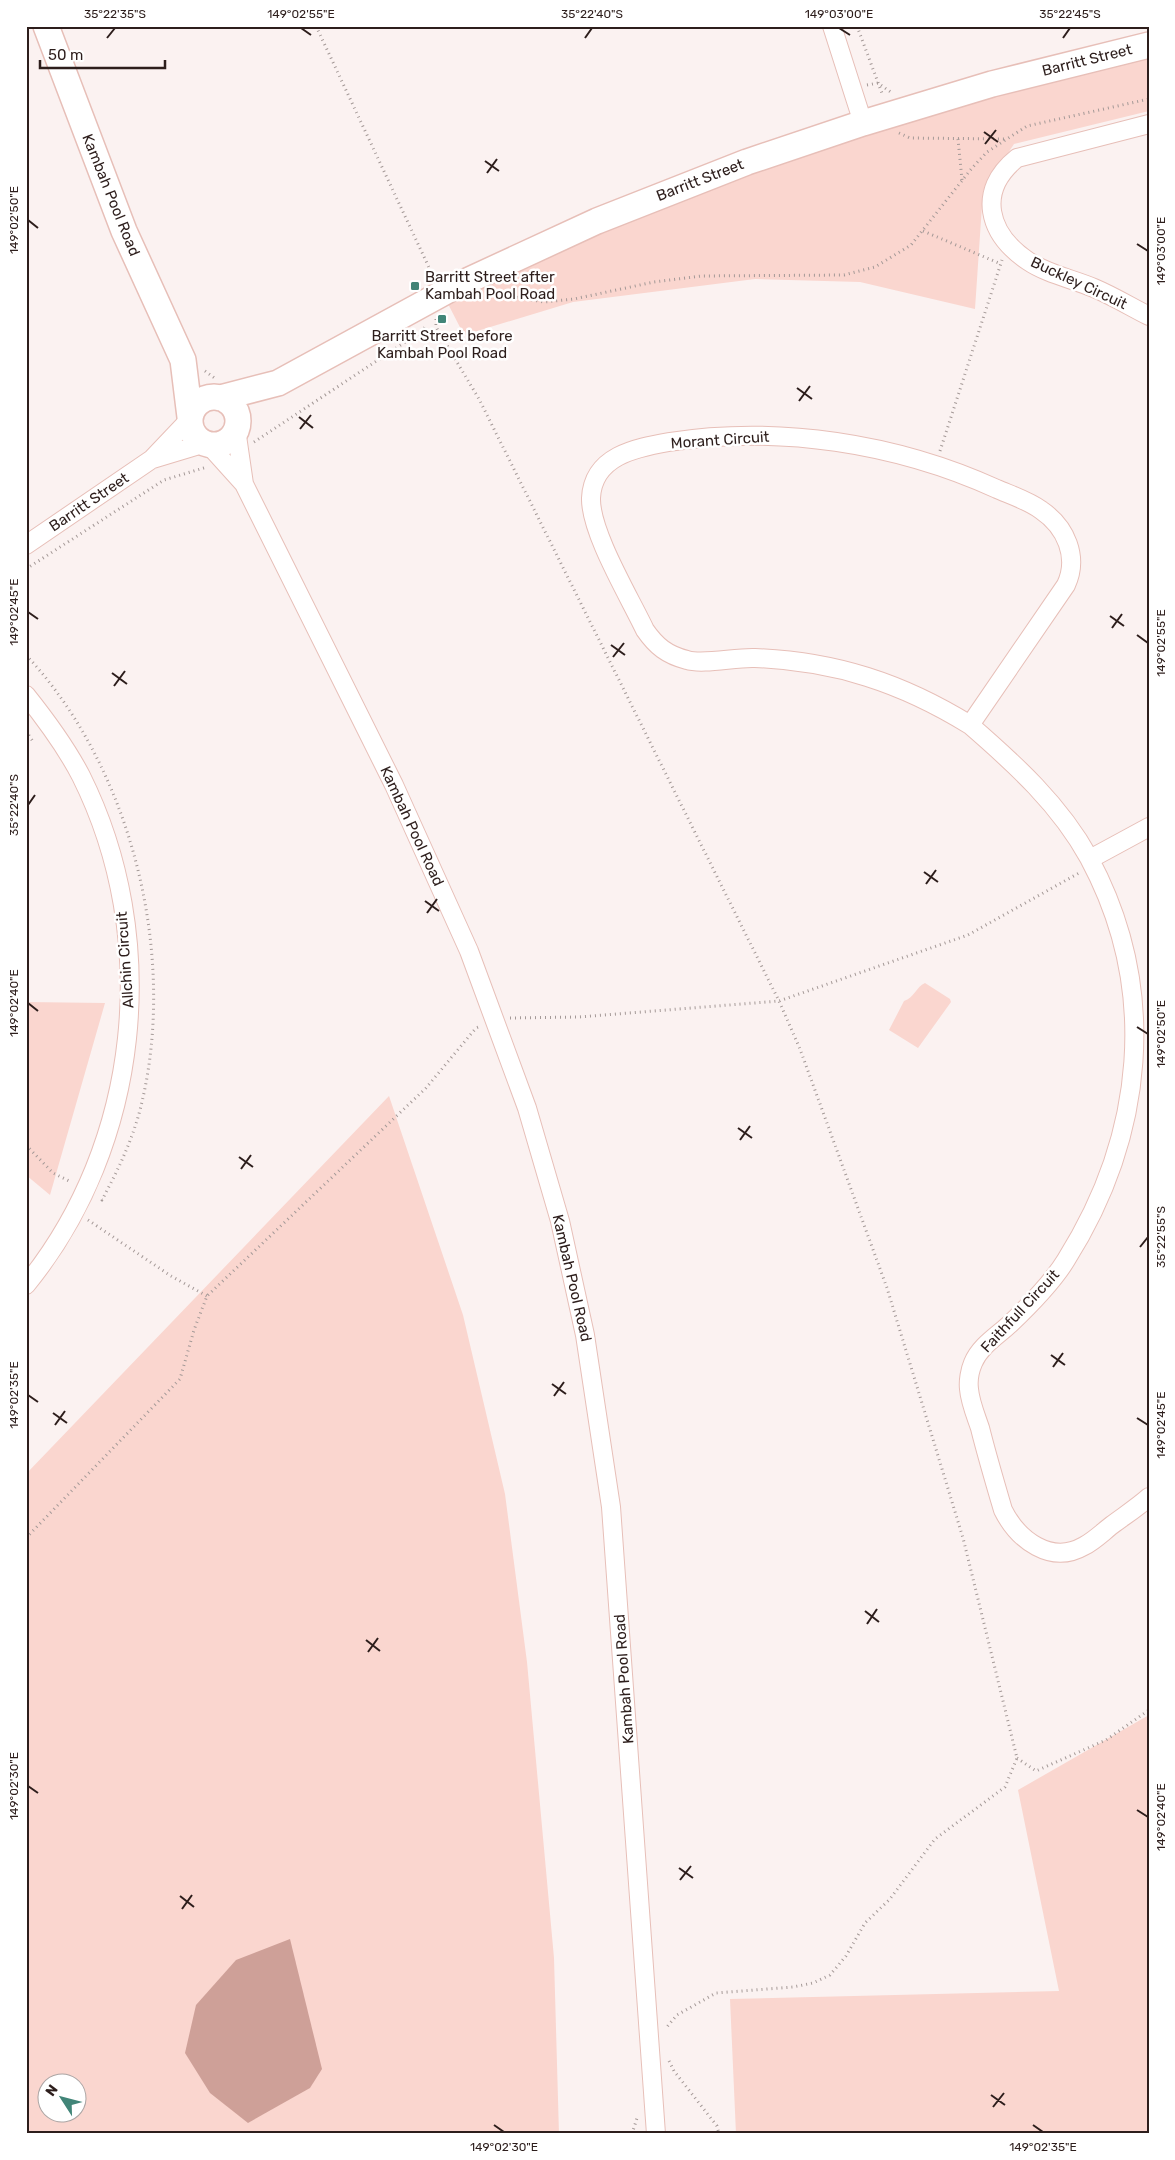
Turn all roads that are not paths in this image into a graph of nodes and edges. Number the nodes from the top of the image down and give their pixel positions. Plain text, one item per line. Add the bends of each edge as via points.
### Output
1 (46, 26) edge
2 (832, 26) edge
3 (1149, 45) edge
4 (863, 123) junction
5 (1149, 124) edge
6 (1149, 316) edge
7 (183, 360) junction
8 (278, 383) junction
9 (218, 397) junction
10 (190, 418) junction
11 (243, 431) junction
12 (207, 443) junction
13 (152, 459) junction
14 (244, 484) junction
15 (26, 545) edge
16 (26, 695) edge
17 (970, 725) junction
18 (1149, 827) edge
19 (1090, 859) junction
20 (1142, 1028) edge
21 (26, 1285) edge
22 (1149, 1497) edge
23 (656, 2134) edge

1 - 7 street, Kambah Pool Road via 124,231
2 - 4 street
3 - 4 street, Barritt Street via 992,84
4 - 8 street, Barritt Street via 747,162 597,221 435,309
5 - 6 street, Buckley Circuit via 1017,158 1002,169 994,185 991,203 995,222 1008,246 1029,262 1096,289
7 - 9 street, Kambah Pool Road
7 - 10 street, Kambah Pool Road
8 - 9 street, Barritt Street
8 - 11 street, Barritt Street
9 - 10 street via 199,402
9 - 11 street via 233,406
10 - 12 street via 193,432
10 - 13 street, Barritt Street
11 - 12 street via 225,442
11 - 14 street, Kambah Pool Road
12 - 13 street, Barritt Street
12 - 14 street, Kambah Pool Road
13 - 15 street, Barritt Street
14 - 23 street, Kambah Pool Road via 394,785 469,951 527,1108 560,1221 596,1392 611,1507
16 - 21 street, Allchin Circuit via 55,732 81,776 103,831 126,926 130,992 120,1089 104,1146 62,1233
17 - 17 street, Morant Circuit via 1070,577 1072,559 1067,541 1057,524 1041,509 980,481 936,466 854,445 790,437 696,438 636,448 617,456 602,469 591,497 593,518 645,630 667,653 689,661 752,658 826,665 900,688
17 - 19 street, Morant Circuit via 1021,770 1051,804
18 - 19 street
19 - 20 street, Faithfull Circuit via 1116,921
20 - 22 street, Faithfull Circuit via 1122,1140 1093,1216 1048,1284 983,1347 973,1363 969,1392 1003,1510 1011,1525 1030,1543 1046,1551 1062,1553 1084,1546

